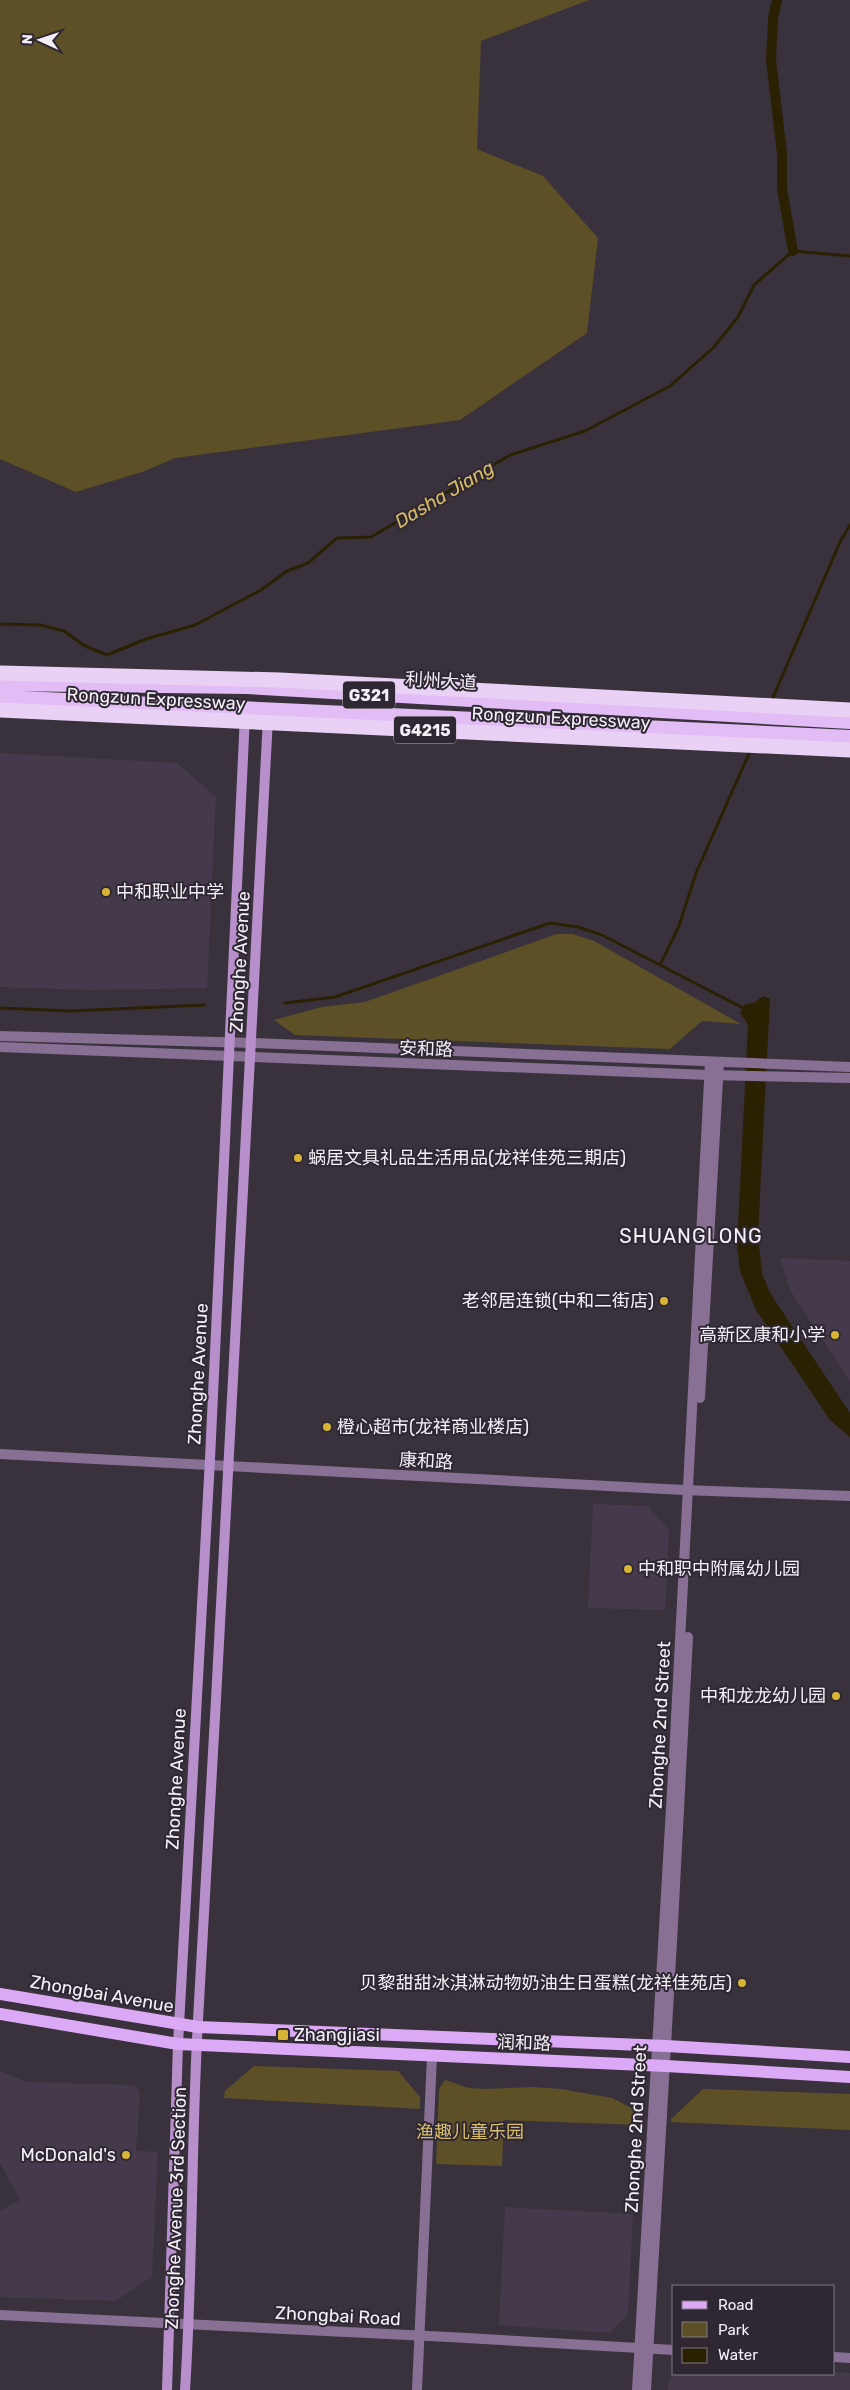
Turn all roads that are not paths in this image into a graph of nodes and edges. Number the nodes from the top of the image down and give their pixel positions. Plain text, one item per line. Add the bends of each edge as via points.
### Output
1 (0, 673) edge
2 (0, 684) edge
3 (0, 697) edge
4 (245, 706) junction
5 (269, 708) junction
6 (0, 710) edge
7 (850, 710) edge
8 (850, 722) edge
9 (850, 737) edge
10 (850, 750) edge
11 (0, 1036) edge
12 (230, 1042) junction
13 (252, 1043) junction
14 (0, 1047) edge
15 (230, 1057) junction
16 (251, 1058) junction
17 (714, 1062) junction
18 (850, 1067) edge
19 (714, 1075) junction
20 (850, 1078) edge
21 (0, 1454) edge
22 (210, 1466) junction
23 (228, 1467) junction
24 (691, 1490) junction
25 (850, 1496) edge
26 (0, 1994) edge
27 (0, 2014) edge
28 (179, 2025) junction
29 (198, 2027) junction
30 (178, 2044) junction
31 (197, 2044) junction
32 (662, 2046) junction
33 (432, 2056) junction
34 (850, 2057) edge
35 (661, 2066) junction
36 (850, 2077) edge
37 (0, 2315) edge
38 (170, 2325) junction
39 (190, 2325) junction
40 (418, 2336) junction
41 (644, 2349) junction
42 (672, 2350) edge
43 (835, 2357) edge
44 (850, 2358) edge
45 (167, 2390) edge
46 (185, 2390) edge
47 (417, 2390) edge
48 (637, 2390) edge
49 (646, 2390) edge

1 - 7 highway, Rongzun Expressway via 280,680
2 - 8 highway, 利州大道 / G321 via 247,687
3 - 4 highway, 利州大道 / G321
4 - 5 highway, 利州大道 / G321
4 - 12 main road, Zhonghe Avenue
5 - 9 highway, 利州大道 / G321 via 739,734
5 - 13 main road, Zhonghe Avenue
6 - 10 highway, Rongzun Expressway / G4215, bridge
11 - 12 street, 安和路
12 - 13 street, 安和路
12 - 15 main road, Zhonghe Avenue
13 - 16 main road, Zhonghe Avenue
13 - 17 street, 安和路
14 - 15 street, 安和路
15 - 16 street, 安和路
15 - 22 main road, Zhonghe Avenue
16 - 19 street, 安和路
16 - 23 main road, Zhonghe Avenue
17 - 18 street, 安和路
17 - 19 street, Zhonghe 2nd Street
19 - 20 street, 安和路
19 - 24 street, Zhonghe 2nd Street
21 - 22 street, 康和路
22 - 23 street, 康和路
22 - 28 main road, Zhonghe Avenue
23 - 24 street, 康和路
23 - 29 main road, Zhonghe Avenue
24 - 25 street, 康和路
24 - 32 street, Zhonghe 2nd Street
26 - 28 main road, Zhongbai Avenue
27 - 30 main road, Zhongbai Avenue
28 - 29 main road, Zhongbai Avenue
28 - 30 main road, Zhonghe Avenue
29 - 31 main road, Zhonghe Avenue 3rd Section
29 - 32 main road, 润和路
30 - 31 main road, Zhongbai Avenue
30 - 38 main road, Zhonghe Avenue 3rd Section
31 - 33 main road, 润和路
31 - 39 main road, Zhonghe Avenue 3rd Section
32 - 34 main road, 润和路
32 - 35 street, Zhonghe 2nd Street
33 - 35 main road, 润和路
33 - 40 street
35 - 36 main road, 润和路
35 - 41 street, Zhonghe 2nd Street
37 - 38 street, Zhongbai Road
38 - 39 street, Zhongbai Road
38 - 45 main road, Zhonghe Avenue 3rd Section
39 - 40 street, Zhongbai Road
39 - 46 main road, Zhonghe Avenue 3rd Section
40 - 41 street, Zhongbai Road
40 - 47 street
41 - 42 street, Zhongbai Road
41 - 48 street, Zhonghe 2nd Street
41 - 49 street, Zhonghe 2nd Street
43 - 44 street

